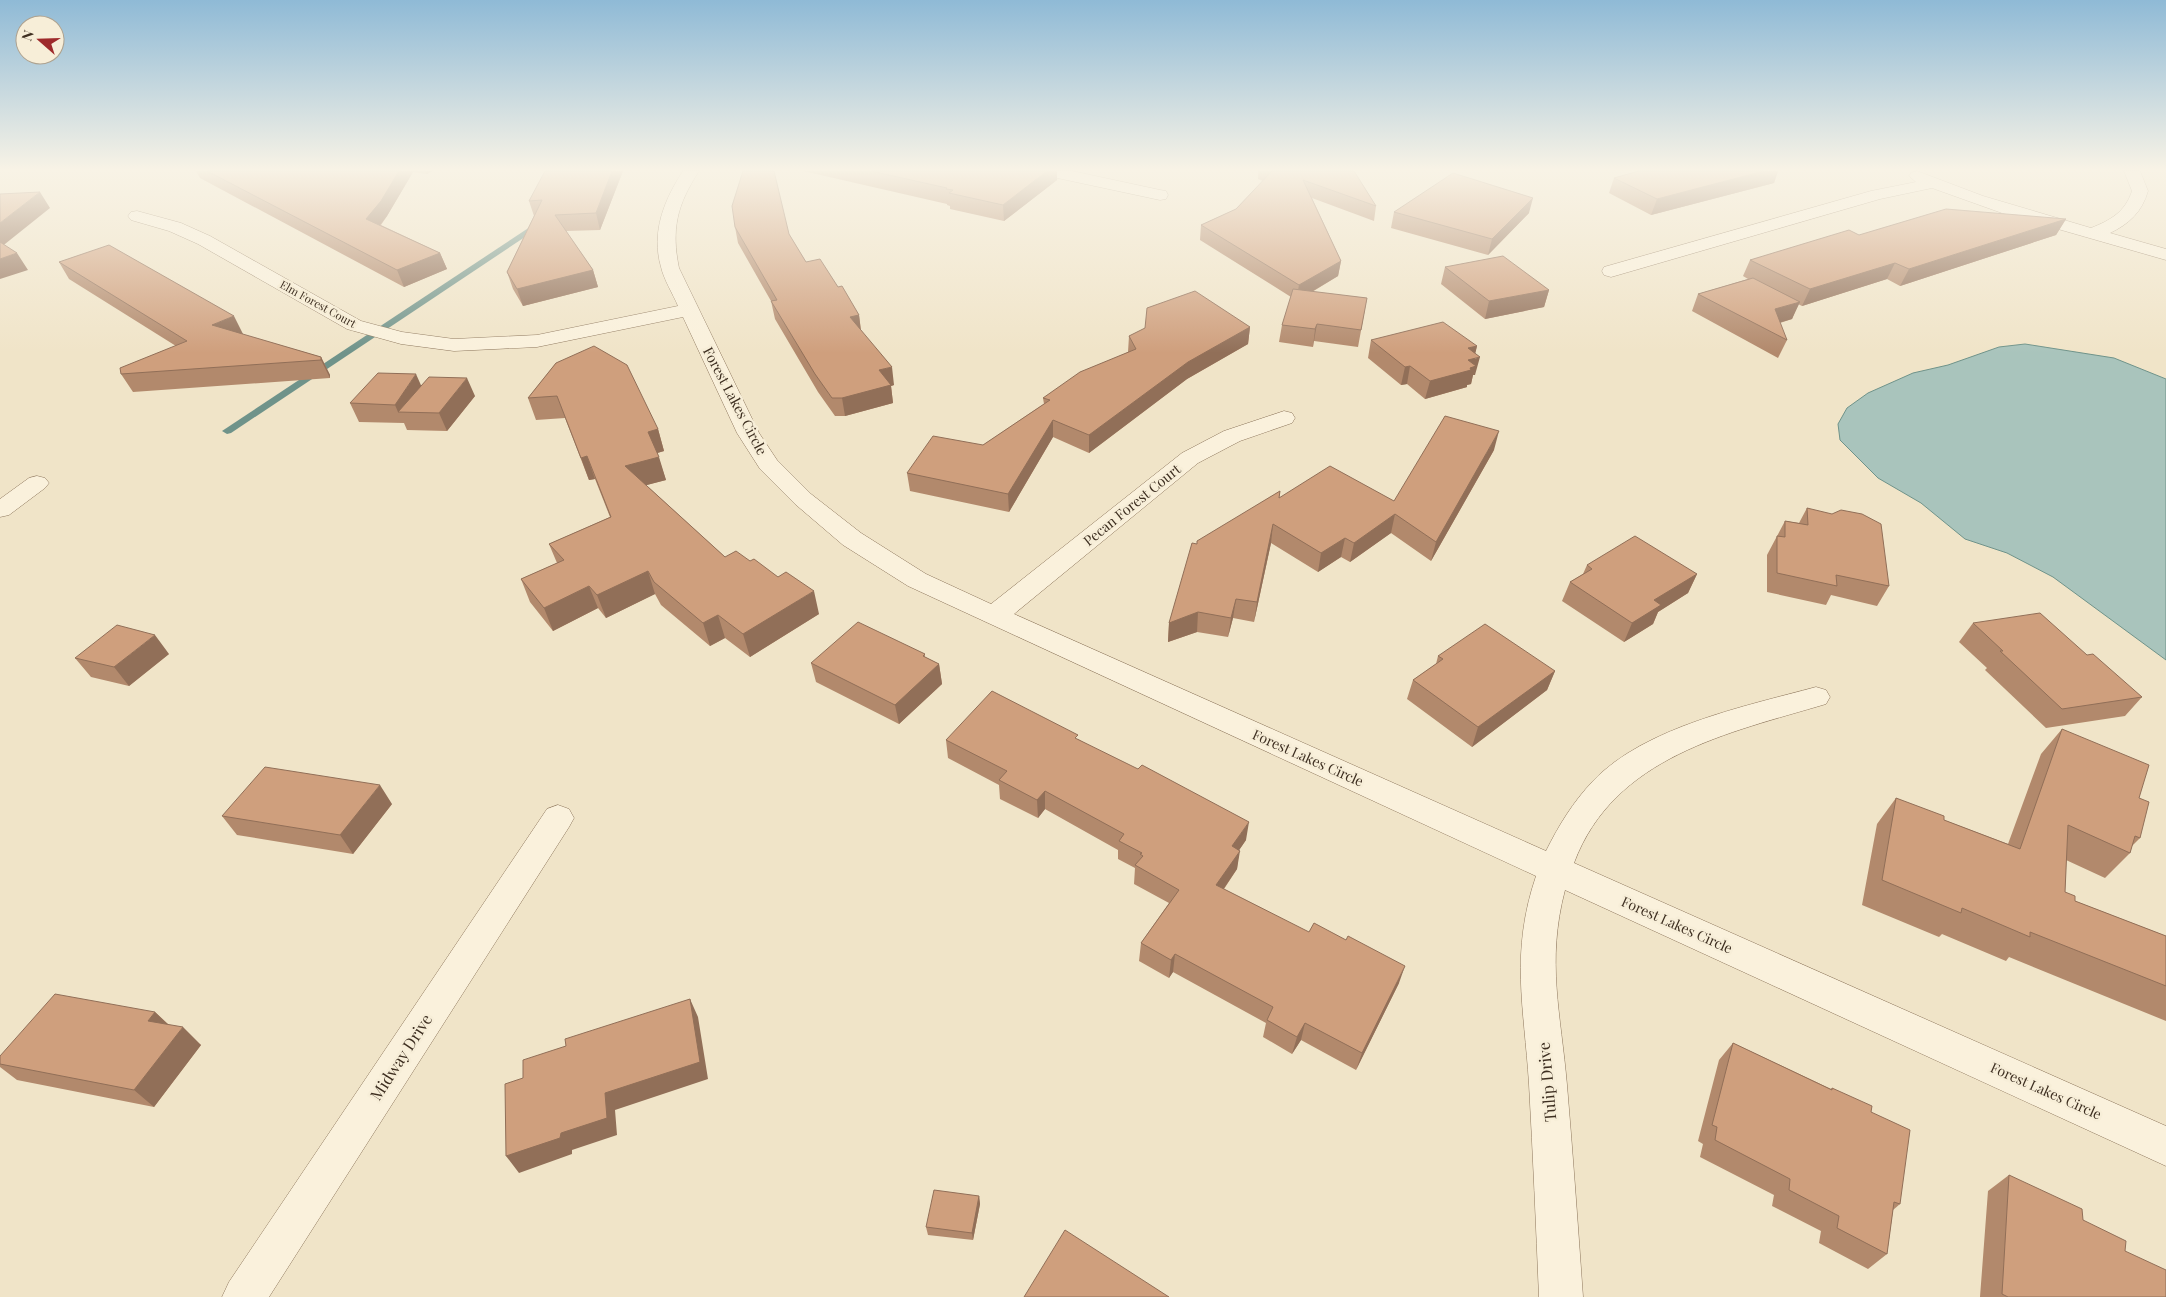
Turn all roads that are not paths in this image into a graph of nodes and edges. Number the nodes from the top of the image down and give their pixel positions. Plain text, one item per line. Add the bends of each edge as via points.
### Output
1 (185, 232) edge
2 (667, 232) edge
3 (1749, 232) edge
4 (2090, 232) edge
5 (2099, 232) edge
6 (2095, 233) junction
7 (2166, 255) edge
8 (1610, 271) dead end
9 (688, 310) junction
10 (1284, 418) dead end
11 (37, 483) dead end
12 (0, 510) edge
13 (994, 616) junction
14 (1816, 697) dead end
15 (558, 818) dead end
16 (1554, 870) junction
17 (2166, 1146) edge
18 (244, 1297) edge
19 (1561, 1297) edge

1 - 9 street, Elm Forest Court via 354,324 401,338 454,346 537,341
2 - 9 street, Forest Lakes Circle via 670,268
3 - 8 street
4 - 6 street
5 - 6 street
6 - 7 street
9 - 13 street, Forest Lakes Circle via 748,433 768,464 803,499 852,539 917,580
10 - 13 street, Pecan Forest Court via 1232,436 1190,458
11 - 12 street
13 - 16 street, Forest Lakes Circle
14 - 16 street, Tulip Drive via 1666,745 1624,772 1594,799 1568,837
15 - 18 street, Midway Drive
16 - 17 street, Forest Lakes Circle
16 - 19 street, Tulip Drive via 1544,903 1537,955

